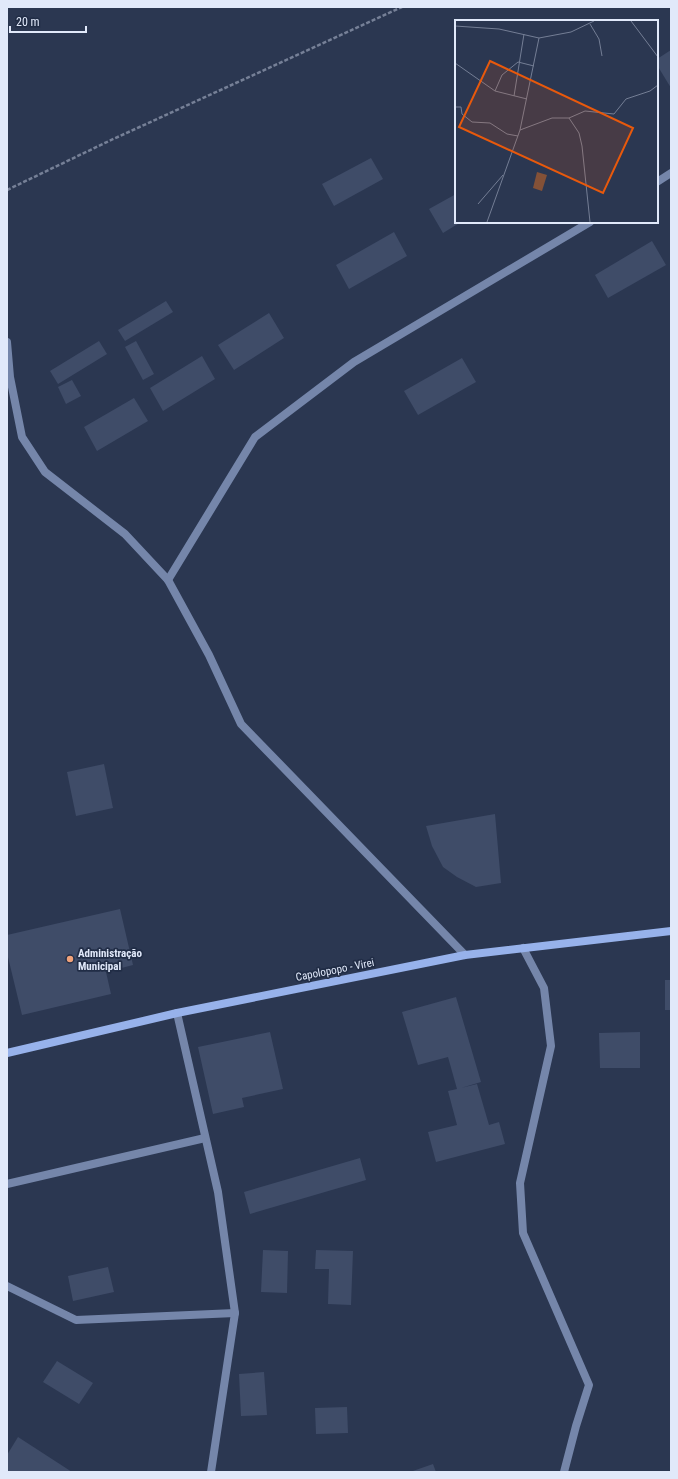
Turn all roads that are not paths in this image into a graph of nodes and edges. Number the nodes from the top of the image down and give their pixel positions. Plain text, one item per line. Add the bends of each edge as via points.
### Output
1 (671, 173) edge
2 (658, 181) edge
3 (588, 223) edge
4 (7, 342) edge
5 (168, 580) junction
6 (671, 931) edge
7 (524, 948) junction
8 (465, 955) junction
9 (177, 1013) junction
10 (7, 1053) edge
11 (205, 1138) junction
12 (7, 1184) edge
13 (7, 1286) edge
14 (235, 1313) junction
15 (211, 1472) edge
16 (564, 1472) edge

1 - 2 street
3 - 5 street via 354,362 255,437
4 - 5 street via 10,377 22,437 45,472 125,534
5 - 8 street via 209,655 241,724
6 - 7 street, Capolopopo - Virei
7 - 8 street, Capolopopo - Virei
7 - 16 street via 544,988 551,1046 520,1183 523,1233 589,1385
8 - 9 street, Capolopopo - Virei
9 - 10 street, Capolopopo - Virei
9 - 11 street
11 - 12 street
11 - 14 street via 218,1192
13 - 14 street via 76,1320
14 - 15 street

